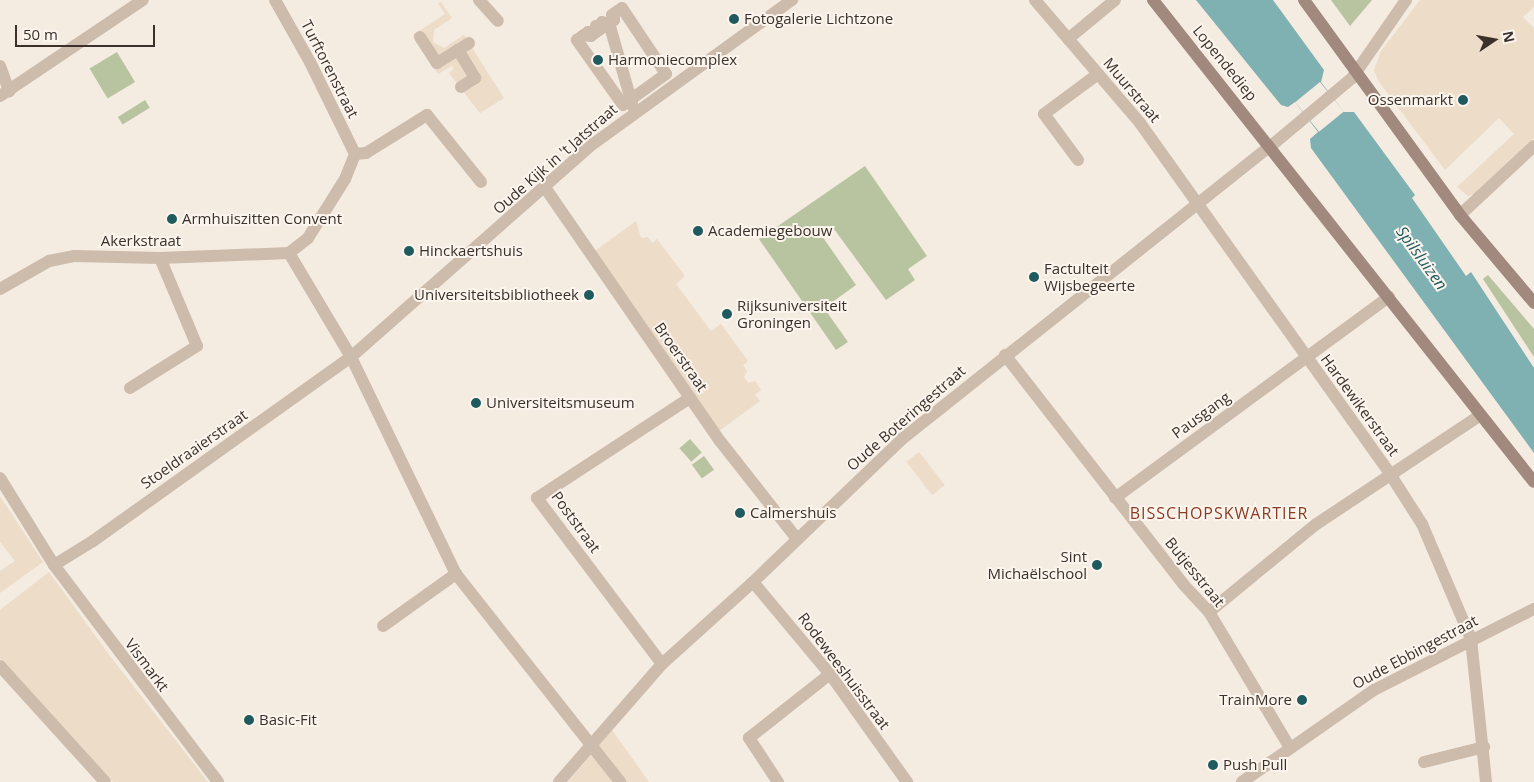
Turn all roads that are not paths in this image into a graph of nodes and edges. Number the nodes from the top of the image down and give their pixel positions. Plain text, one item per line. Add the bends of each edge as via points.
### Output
1 (143, 0) edge
2 (275, 0) edge
3 (479, 0) edge
4 (792, 0) edge
5 (1035, 0) edge
6 (1115, 0) edge
7 (1153, 0) edge
8 (1304, 0) edge
9 (1406, 0) edge
10 (498, 21) dead end
11 (609, 23) junction
12 (420, 37) dead end
13 (1068, 39) junction
14 (469, 43) dead end
15 (458, 50) junction
16 (0, 66) edge
17 (1356, 73) junction
18 (1098, 74) junction
19 (461, 87) dead end
20 (4, 94) edge
21 (633, 106) junction
22 (1271, 146) junction
23 (1534, 146) edge
24 (355, 154) junction
25 (1078, 160) dead end
26 (481, 182) dead end
27 (546, 189) junction
28 (1199, 204) junction
29 (1460, 215) junction
30 (289, 252) junction
31 (160, 258) junction
32 (0, 288) edge
33 (1389, 297) junction
34 (1534, 303) edge
35 (1005, 355) junction
36 (351, 357) junction
37 (1306, 358) junction
38 (130, 388) dead end
39 (690, 398) junction
40 (1479, 416) junction
41 (1390, 474) junction
42 (0, 478) edge
43 (1534, 482) edge
44 (1115, 498) junction
45 (797, 539) junction
46 (54, 565) junction
47 (456, 574) junction
48 (753, 582) junction
49 (1534, 609) edge
50 (1209, 612) junction
51 (383, 626) dead end
52 (1471, 639) junction
53 (662, 664) junction
54 (0, 666) edge
55 (830, 674) junction
56 (590, 745) junction
57 (1484, 747) junction
58 (1290, 748) junction
59 (1424, 762) dead end
60 (100, 780) edge
61 (218, 782) edge
62 (559, 782) edge
63 (620, 782) edge
64 (778, 782) edge
65 (907, 782) edge
66 (1242, 782) edge
67 (1486, 782) edge

1 - 20 street
2 - 24 street, Turftorenstraat
3 - 10 street
4 - 21 street, Oude Kijk in 't Jatstraat
5 - 13 street, Muurstraat
6 - 13 street
7 - 22 street, Lopendediep
8 - 17 street
9 - 17 street, Oude Boteringestraat
11 - 21 street
11 - 21 street via 614,20 612,15 622,8 666,74
11 - 21 street via 605,26 602,22 603,27 598,30 596,26 592,35 588,32 590,36 584,34 577,40 623,105
12 - 15 street via 437,62
13 - 18 street, Muurstraat
14 - 15 street
15 - 19 street via 475,78
16 - 20 street
17 - 22 street, Oude Boteringestraat
17 - 29 street
18 - 25 street via 1044,114
18 - 28 street, Muurstraat via 1140,123
21 - 27 street, Oude Kijk in 't Jatstraat
22 - 28 street, Oude Boteringestraat
22 - 33 street
23 - 29 street
24 - 26 street via 366,152 427,115
24 - 30 street via 345,179 308,238
27 - 36 street, Oude Kijk in 't Jatstraat
27 - 39 street, Broerstraat
28 - 35 street, Oude Boteringestraat
28 - 37 street, Hardewikerstraat
29 - 34 street
30 - 31 street, Akerkstraat
30 - 36 street
31 - 32 street, Akerkstraat via 74,256 49,260
31 - 38 street via 197,346
33 - 37 street, Pausgang
33 - 40 street
35 - 44 street, Butjesstraat
35 - 45 street, Oude Boteringestraat via 902,439
36 - 46 street, Stoeldraaierstraat via 93,541
36 - 47 street
37 - 41 street, Hardewikerstraat
37 - 44 street, Pausgang
39 - 45 street, Broerstraat
39 - 53 street, Poststraat via 537,498
40 - 41 street
40 - 43 street
41 - 50 street via 1315,525
41 - 52 street, Hardewikerstraat via 1422,524
42 - 46 street, Vismarkt
44 - 50 street, Butjesstraat
45 - 48 street, Oude Boteringestraat
46 - 61 street, Vismarkt
47 - 51 street
47 - 56 street
48 - 53 street, Oude Boteringestraat
48 - 55 street, Rodeweeshuisstraat
49 - 52 street, Oude Ebbingestraat
50 - 58 street, Butjesstraat
52 - 57 street, Hardewikerstraat
52 - 58 street, Oude Ebbingestraat via 1374,690
53 - 56 street, Oude Boteringestraat
54 - 60 street
55 - 64 street via 749,738
55 - 65 street, Rodeweeshuisstraat
56 - 62 street, Oude Boteringestraat
56 - 63 street
57 - 59 street
57 - 67 street, Hardewikerstraat
58 - 66 street, Oude Ebbingestraat

